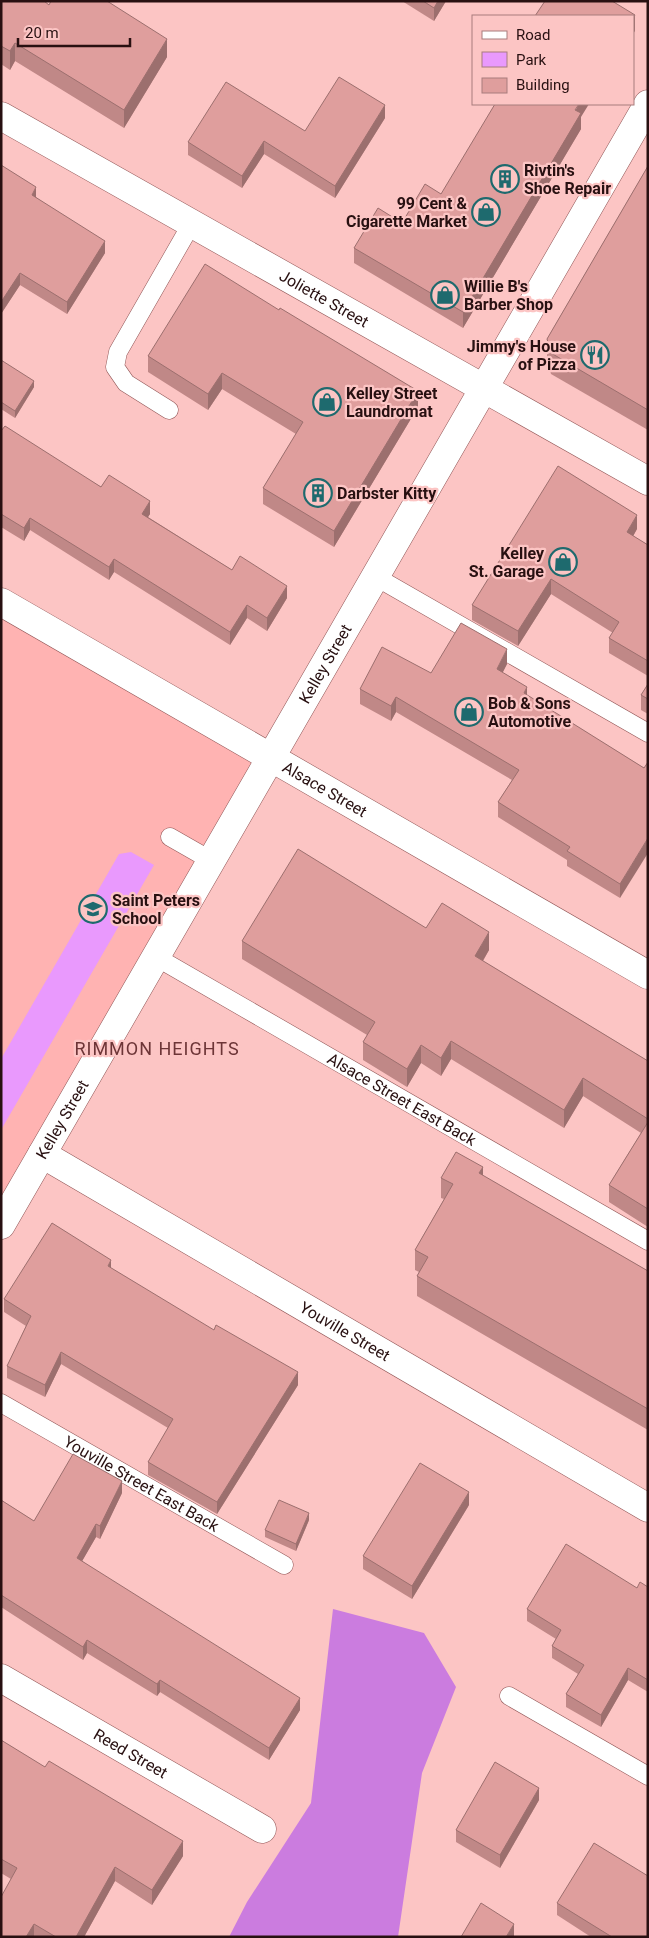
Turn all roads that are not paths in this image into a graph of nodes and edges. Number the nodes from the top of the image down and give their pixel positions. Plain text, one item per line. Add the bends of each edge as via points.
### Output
1 (648, 104) edge
2 (1, 116) edge
3 (192, 223) junction
4 (484, 388) junction
5 (169, 410) dead end
6 (648, 481) edge
7 (376, 577) junction
8 (1, 602) edge
9 (648, 733) edge
10 (272, 756) junction
11 (170, 837) dead end
12 (212, 861) junction
13 (156, 957) junction
14 (648, 975) edge
15 (42, 1154) junction
16 (1, 1225) edge
17 (648, 1241) edge
18 (1, 1403) edge
19 (648, 1508) edge
20 (284, 1565) dead end
21 (1, 1678) edge
22 (509, 1696) dead end
23 (648, 1776) edge
24 (262, 1828) dead end

1 - 4 street, Kelley Street
2 - 3 street, Joliette Street
3 - 4 street, Joliette Street
3 - 5 lane via 118,352 115,367 126,383
4 - 6 street, Joliette Street
4 - 7 street, Kelley Street
7 - 9 lane
7 - 10 street, Kelley Street
8 - 10 street, Alsace Street
10 - 12 street, Kelley Street
10 - 14 street, Alsace Street
11 - 12 lane
12 - 13 street, Kelley Street
13 - 15 street, Kelley Street
13 - 17 lane, Alsace Street East Back
15 - 16 street, Kelley Street
15 - 19 street, Youville Street
18 - 20 lane, Youville Street East Back
21 - 24 street, Reed Street
22 - 23 lane

